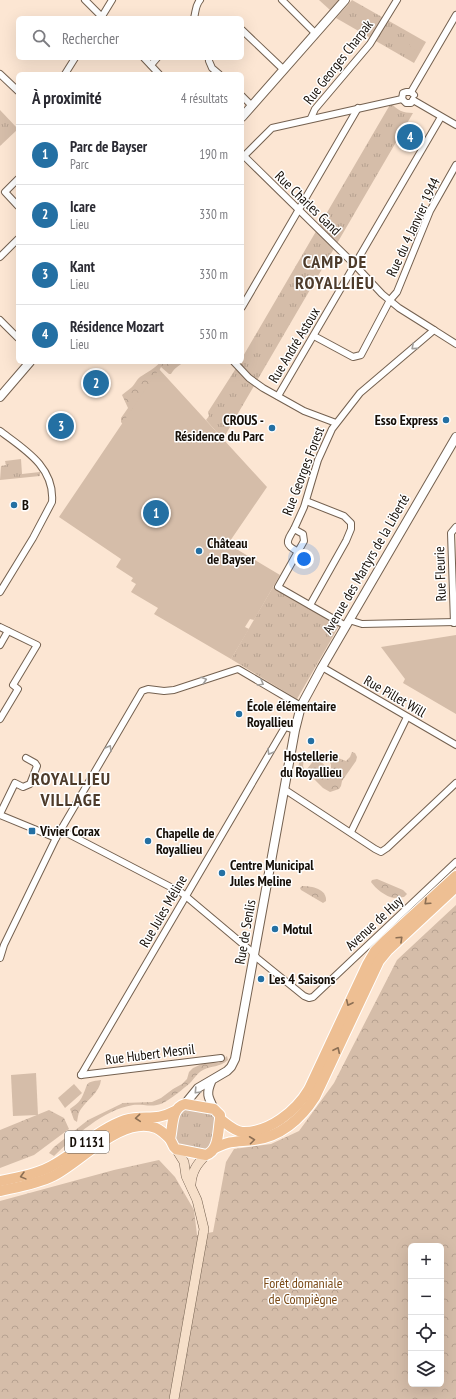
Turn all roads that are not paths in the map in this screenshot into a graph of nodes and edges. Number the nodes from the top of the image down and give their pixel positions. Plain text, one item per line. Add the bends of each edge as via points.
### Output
1 (85, 0) edge
2 (112, 0) edge
3 (200, 0) edge
4 (282, 0) edge
5 (345, 0) edge
6 (397, 0) edge
7 (456, 14) edge
8 (100, 16) edge
9 (103, 16) edge
10 (194, 16) edge
11 (244, 32) edge
12 (315, 33) junction
13 (74, 60) edge
14 (146, 60) edge
15 (155, 60) edge
16 (209, 61) dead end
17 (151, 65) junction
18 (284, 70) junction
19 (66, 72) edge
20 (157, 72) edge
21 (217, 72) edge
22 (0, 74) edge
23 (16, 89) edge
24 (411, 92) junction
25 (244, 98) edge
26 (402, 99) junction
27 (413, 100) junction
28 (252, 106) junction
29 (358, 108) junction
30 (244, 115) edge
31 (441, 117) junction
32 (311, 118) junction
33 (456, 125) edge
34 (244, 155) edge
35 (244, 157) edge
36 (456, 165) edge
37 (16, 181) edge
38 (16, 204) edge
39 (298, 210) junction
40 (16, 241) edge
41 (0, 257) edge
42 (354, 264) junction
43 (390, 300) junction
44 (244, 304) edge
45 (0, 320) edge
46 (434, 330) junction
47 (16, 336) edge
48 (314, 336) junction
49 (456, 344) edge
50 (28, 364) edge
51 (236, 364) edge
52 (0, 396) edge
53 (278, 396) junction
54 (336, 423) junction
55 (0, 431) edge
56 (456, 437) edge
57 (306, 501) junction
58 (456, 527) edge
59 (294, 528) junction
60 (299, 552) junction
61 (0, 592) edge
62 (310, 605) junction
63 (455, 622) edge
64 (347, 623) junction
65 (0, 627) edge
66 (8, 631) junction
67 (0, 645) edge
68 (322, 667) junction
69 (301, 706) junction
70 (407, 717) junction
71 (0, 719) edge
72 (295, 730) junction
73 (456, 745) edge
74 (26, 758) dead end
75 (456, 783) edge
76 (284, 790) junction
77 (0, 815) edge
78 (61, 830) junction
79 (351, 832) junction
80 (56, 838) junction
81 (456, 862) edge
82 (456, 876) edge
83 (456, 887) edge
84 (185, 896) junction
85 (254, 954) junction
86 (0, 958) edge
87 (221, 1058) dead end
88 (81, 1075) joint
89 (211, 1082) junction
90 (186, 1104) junction
91 (214, 1108) junction
92 (175, 1111) junction
93 (220, 1119) junction
94 (170, 1139) junction
95 (215, 1148) junction
96 (176, 1149) junction
97 (206, 1155) junction
98 (0, 1181) edge
99 (191, 1184) junction
100 (0, 1191) edge
101 (174, 1399) edge

1 - 8 street
2 - 9 street
3 - 10 street
4 - 12 street
5 - 12 street
6 - 32 street, Rue Georges Charpak via 370,44 315,108
7 - 24 street
11 - 18 street
12 - 18 street
13 - 19 street
14 - 17 street
15 - 17 street
16 - 21 street
17 - 20 street
18 - 28 street
22 - 23 street
24 - 26 street via 403,93
24 - 27 street
25 - 28 street
26 - 27 street via 406,103
26 - 29 street
27 - 31 street
28 - 30 street
29 - 32 street
29 - 39 street
31 - 33 street
31 - 42 street, Rue André Astoux
32 - 34 street via 272,128
35 - 39 street, Rue Charles Gand
36 - 43 street, Rue du 4 Janvier 1944 via 430,211 397,292
37 - 38 street via 5,192
39 - 42 street, Rue Charles Gand
39 - 44 street
40 - 41 street
42 - 43 street, Rue Charles Gand
42 - 48 street, Rue André Astoux
43 - 46 street, Rue Charles Gand
43 - 48 street, Rue du 4 Janvier 1944 via 361,354 353,357
45 - 47 street
46 - 49 street, Rue Charles Gand
46 -> 54 street, Rue Georges Forest via 360,393
48 - 53 street, Rue André Astoux
50 - 52 street
51 - 53 street via 249,378
53 - 54 street via 304,411
54 - 57 street, Rue Georges Forest via 318,460
55 - 61 street via 38,461 48,477 52,495 52,502
56 - 64 street, Avenue des Martyrs de la Liberté
57 - 59 street, Rue Georges Forest
57 - 62 street via 344,516 350,522 351,529
58 - 63 street, Rue Fleurie via 451,533
59 - 60 street, Rue Georges Forest via 304,537
59 - 60 street, Rue Georges Forest via 287,544
60 - 62 street, Rue Georges Forest via 278,587
62 - 64 street, Rue Georges Forest
63 - 64 street, Rue Georges Forest
64 - 68 street, Avenue des Martyrs de la Liberté
65 - 66 street
66 - 67 street
66 - 71 street via 37,644 13,685 18,689
68 - 69 street, Avenue des Martyrs de la Liberté
68 - 70 street, Rue Pillet Will
69 - 72 street, Rue de Senlis
78 -> 69 street via 145,689 174,690 238,669
70 - 73 street, Rue Pillet Will
70 - 79 street
72 - 76 street, Rue de Senlis
72 -> 84 street, Rue Jules Méline via 284,728
74 - 77 street via 37,766 30,784 23,786 15,783
75 - 79 street via 384,851 379,851
76 - 79 street
76 - 85 street, Rue de Senlis
77 - 80 street
78 - 80 street
78 - 84 street
80 - 86 street
81 - 85 street, Avenue de Huy via 313,997 307,998
82 -> 93 main road via 375,951 309,1089 299,1104 274,1123 242,1132
95 -> 83 main road via 231,1141 255,1140 269,1136 281,1131 300,1116 315,1097 379,961
84 - 85 street
84 - 88 street, Rue Jules Méline
85 - 89 street, Rue de Senlis via 235,1059 227,1071
87 - 88 street, Rue Hubert Mesnil
89 -> 90 street, Rue de Senlis via 198,1088
89 - 91 street via 208,1096
90 - 91 main road
90 - 92 main road
91 - 93 main road
92 - 94 main road
92 -> 98 main road, D 1131 via 160,1118 126,1120 104,1130 54,1165
93 - 95 main road
94 - 96 main road
94 - 100 main road, D 1131 via 153,1127 124,1130 103,1141 73,1164 40,1182
95 - 97 main road
96 - 97 main road
96 - 99 main road via 184,1162 186,1176
97 - 99 main road via 191,1175
99 - 101 main road via 202,1216 204,1234

